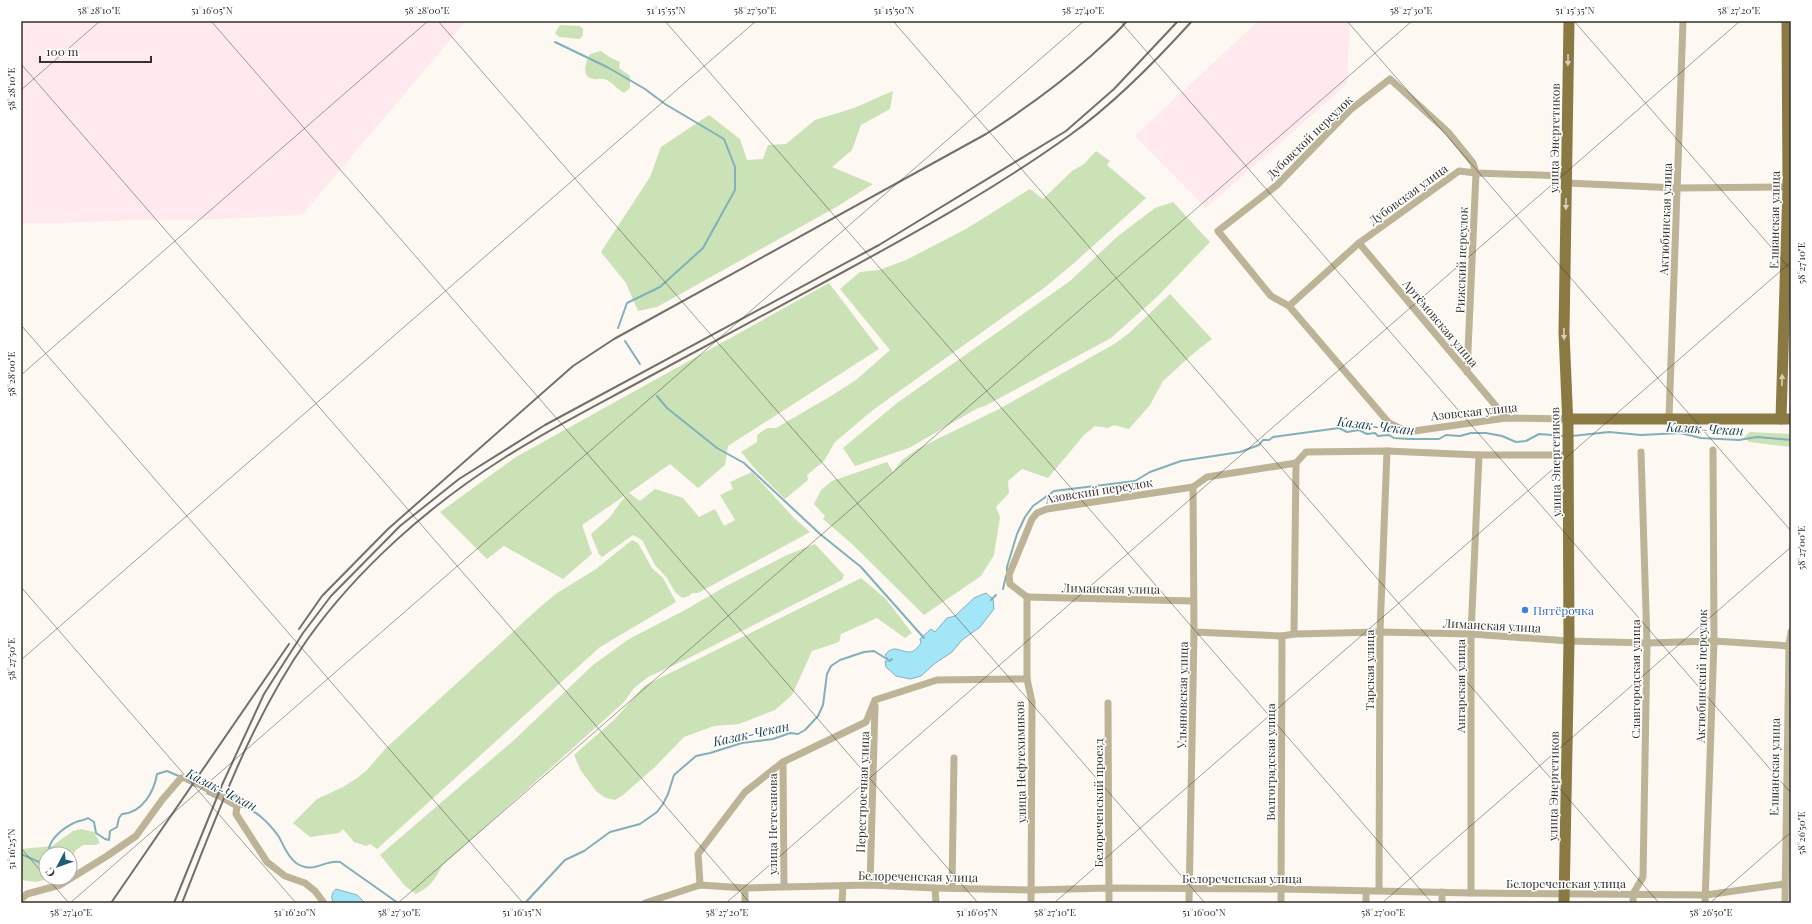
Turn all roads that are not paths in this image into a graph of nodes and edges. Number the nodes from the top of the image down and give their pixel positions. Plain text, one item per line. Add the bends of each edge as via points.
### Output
1 (1569, 21) edge
2 (1683, 21) edge
3 (1787, 21) edge
4 (1476, 173) junction
5 (1567, 180) junction
6 (1790, 187) edge
7 (1678, 188) junction
8 (1218, 231) joint
9 (1359, 243) junction
10 (1289, 306) junction
11 (1467, 372) junction
12 (1506, 418) junction
13 (1669, 418) junction
14 (1786, 419) edge
15 (1568, 423) junction
16 (1713, 450) dead end
17 (1387, 451) junction
18 (1568, 451) junction
19 (1641, 452) dead end
20 (1479, 455) junction
21 (1296, 464) junction
22 (1193, 487) junction
23 (1028, 597) junction
24 (1194, 601) junction
25 (1194, 632) junction
26 (1380, 632) junction
27 (1791, 632) edge
28 (1294, 634) junction
29 (1471, 634) junction
30 (1282, 636) junction
31 (1569, 641) junction
32 (1714, 641) junction
33 (1647, 643) junction
34 (1790, 646) edge
35 (1027, 679) junction
36 (875, 700) junction
37 (1108, 703) dead end
38 (954, 758) dead end
39 (783, 762) junction
40 (1784, 884) junction
41 (700, 885) junction
42 (870, 885) junction
43 (784, 886) junction
44 (842, 886) junction
45 (745, 888) junction
46 (935, 888) junction
47 (952, 888) junction
48 (1109, 888) junction
49 (1189, 889) junction
50 (1281, 889) junction
51 (1032, 890) junction
52 (1366, 890) junction
53 (1379, 890) junction
54 (1442, 892) junction
55 (1471, 893) junction
56 (1633, 894) junction
57 (1706, 895) junction
58 (1564, 898) edge
59 (21, 899) edge
60 (324, 903) edge
61 (645, 903) edge
62 (745, 903) edge
63 (842, 903) edge
64 (936, 903) edge
65 (1032, 903) edge
66 (1109, 903) edge
67 (1189, 903) edge
68 (1280, 903) edge
69 (1366, 903) edge
70 (1442, 903) edge
71 (1633, 903) edge
72 (1706, 903) edge
73 (1785, 903) edge

1 -> 5 main road, улица Энергетиков
2 - 7 street, Актюбинская улица
3 - 6 main road, Елшанская улица
4 - 5 street, Дубовская улица
4 - 8 street, Дубовской переулок via 1473,163 1448,132 1390,79 1350,110 1277,185
4 - 9 street, Дубовская улица via 1459,171
4 - 11 street, Рижский переулок
5 - 7 street, Дубовская улица
5 -> 15 main road, улица Энергетиков via 1564,332
6 - 7 street, Дубовская улица
14 -> 6 main road, Елшанская улица
7 - 13 street, Актюбинская улица
8 - 10 street, Азовская улица via 1272,296
9 - 10 street, Дубовская улица
9 - 11 street, Артёмовская улица
10 - 12 street, Азовская улица via 1389,423 1407,432
11 - 12 street, Артёмовская улица
12 - 15 street, Азовская улица
13 - 14 main road, Азовская улица
13 - 15 main road, Азовская улица
15 - 18 main road, улица Энергетиков
16 - 32 street, Актюбинский переулок
17 - 20 street
17 - 21 street via 1306,452
17 - 26 street, Тарская улица
18 - 20 street
18 - 31 main road, улица Энергетиков
19 - 33 street, Славгородская улица
20 - 29 street, Ангарская улица
21 - 22 street via 1207,477
21 - 28 street
22 - 23 street, Азовский переулок via 1047,508 1037,513 1032,519 1009,575 1010,584
22 - 24 street, Ульяновская улица
23 - 24 street, Лиманская улица
23 - 35 street, улица Нефтехимиков
24 - 25 street, Ульяновская улица
25 - 30 street, Лиманская улица
25 - 49 street, Ульяновская улица
26 - 28 street, Лиманская улица
26 - 29 street, Лиманская улица
26 - 53 street, Тарская улица
27 - 34 street, Елшанская улица
28 - 30 street, Лиманская улица
29 - 31 street, Лиманская улица
29 - 55 street, Ангарская улица
30 - 50 street, Волгоградская улица
31 - 33 street, Лиманская улица
31 - 58 main road, улица Энергетиков
32 - 33 street, Лиманская улица
32 - 34 street, Лиманская улица
32 - 57 street, Актюбинский переулок
33 - 56 street, Славгородская улица via 1643,877
34 - 40 street, Елшанская улица
35 - 36 street via 937,680
35 - 51 street, улица Нефтехимиков via 1032,702
36 - 39 street via 866,722
36 - 42 street, Перестроечная улица
37 - 48 street, Белореченский проезд
38 - 47 street
39 - 41 street via 745,792 698,854
39 - 43 street, улица Нетесанова
40 - 57 street, Белореченская улица
40 - 73 street, Елшанская улица
41 - 45 street, Белореченская улица
41 - 61 street
42 - 44 street, Белореченская улица
42 - 46 street, Белореченская улица
43 - 44 street, Белореченская улица
43 - 45 street, Белореченская улица
44 - 63 street
45 - 62 street
46 - 47 street, Белореченская улица
46 - 64 street
47 - 51 street, Белореченская улица
48 - 49 street, Белореченская улица
48 - 51 street, Белореченская улица
48 - 66 street, Белореченский проезд
49 - 50 street, Белореченская улица
49 - 67 street, Ульяновская улица
50 - 52 street, Белореченская улица
50 - 68 street, Волгоградская улица
51 - 65 street, улица Нефтехимиков
52 - 53 street, Белореченская улица
52 - 69 street
53 - 54 street, Белореченская улица
54 - 55 street, Белореченская улица
54 - 70 street
55 - 58 street, Белореченская улица
56 - 57 street, Белореченская улица
56 - 58 street, Белореченская улица
56 - 71 street
57 - 72 street, Актюбинский переулок
59 - 60 street via 27,894 60,885 136,836 162,800 182,778 188,778 237,806 236,814 267,862 285,876 305,883

